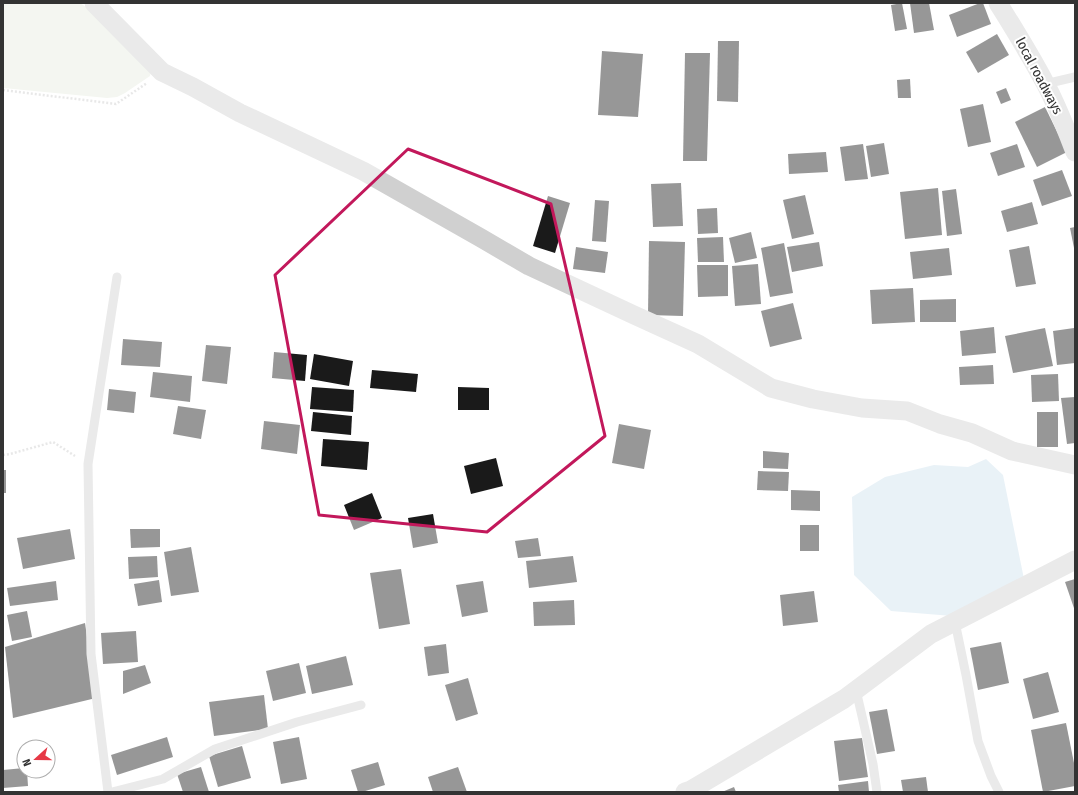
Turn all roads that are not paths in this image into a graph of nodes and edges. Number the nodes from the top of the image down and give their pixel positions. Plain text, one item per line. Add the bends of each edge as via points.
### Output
1 (94, 3) edge
2 (998, 3) edge
3 (1075, 77) edge
4 (1045, 84) junction
5 (1075, 152) edge
6 (117, 277) dead end
7 (1075, 465) edge
8 (1075, 560) edge
9 (955, 622) junction
10 (856, 689) junction
11 (361, 706) dead end
12 (108, 792) edge
13 (112, 792) edge
14 (685, 792) edge
15 (877, 792) edge
16 (999, 792) edge

1 - 7 street via 162,72 240,113 363,171 528,266 698,344 771,388 862,408 907,411 972,433 1012,451
2 - 4 street, local roadways
3 - 4 lane
4 - 5 street, local roadways
6 - 12 lane via 88,464 91,654
8 - 9 street
9 - 10 street via 931,634
9 - 16 lane via 978,741
10 - 14 street via 837,703
10 - 15 lane
11 - 13 lane via 297,722 215,749 163,779

